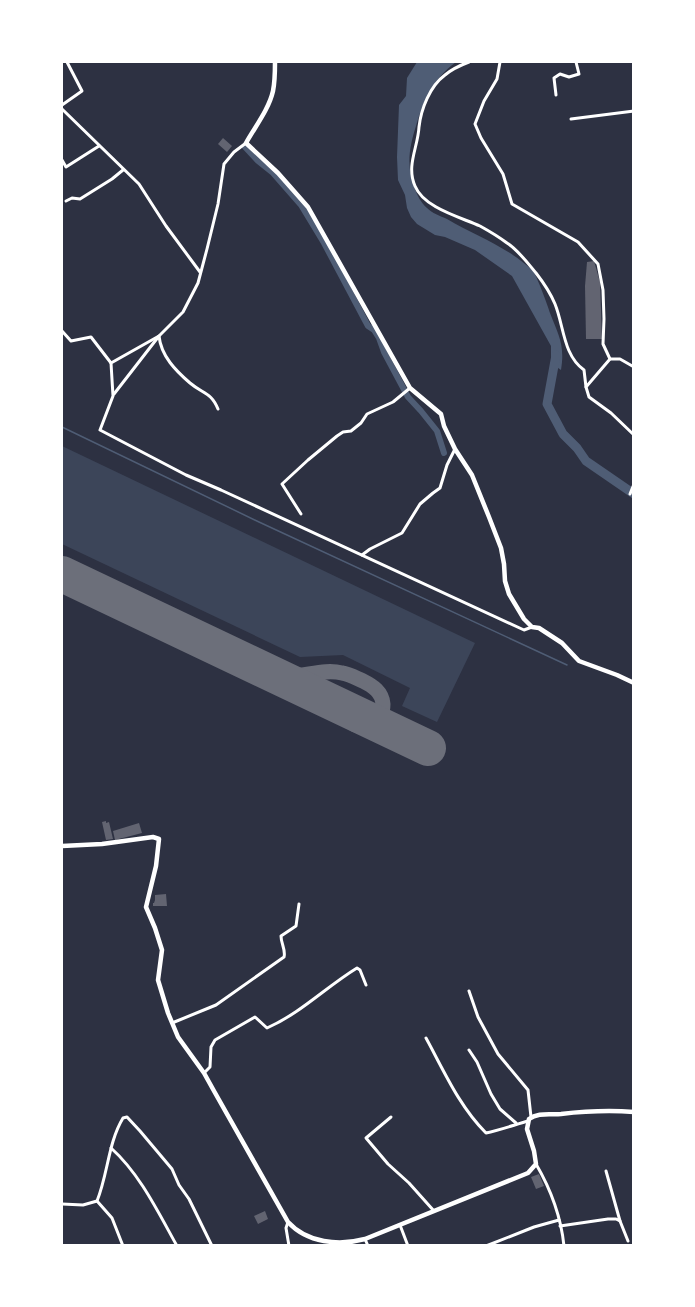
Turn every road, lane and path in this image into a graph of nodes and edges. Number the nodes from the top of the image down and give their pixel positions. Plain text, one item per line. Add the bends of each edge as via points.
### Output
1 (67, 62) edge
2 (275, 62) edge
3 (469, 62) edge
4 (500, 62) edge
5 (576, 62) edge
6 (556, 95) dead end
7 (62, 107) edge
8 (633, 111) edge
9 (571, 119) dead end
10 (246, 143) junction
11 (99, 146) junction
12 (62, 160) edge
13 (123, 170) junction
14 (66, 201) dead end
15 (200, 272) junction
16 (62, 332) edge
17 (159, 336) junction
18 (610, 359) junction
19 (111, 363) junction
20 (633, 367) edge
21 (586, 387) junction
22 (410, 388) junction
23 (113, 396) junction
24 (219, 409) dead end
25 (633, 435) edge
26 (455, 449) junction
27 (633, 484) edge
28 (631, 493) edge
29 (301, 514) dead end
30 (362, 556) junction
31 (532, 627) junction
32 (633, 683) edge
33 (62, 846) edge
34 (299, 904) dead end
35 (366, 985) dead end
36 (469, 991) dead end
37 (172, 1023) junction
38 (426, 1038) dead end
39 (469, 1050) dead end
40 (204, 1073) junction
41 (633, 1112) edge
42 (391, 1117) dead end
43 (529, 1119) junction
44 (516, 1123) junction
45 (111, 1148) junction
46 (536, 1164) junction
47 (606, 1171) dead end
48 (97, 1201) junction
49 (62, 1204) edge
50 (434, 1211) junction
51 (559, 1220) junction
52 (620, 1221) junction
53 (288, 1222) junction
54 (400, 1225) junction
55 (560, 1226) junction
56 (365, 1239) junction
57 (628, 1241) dead end
58 (123, 1245) edge
59 (177, 1245) edge
60 (212, 1245) edge
61 (290, 1245) edge
62 (368, 1245) edge
63 (408, 1245) edge
64 (486, 1245) edge
65 (564, 1245) edge

1 - 7 street via 82,91
2 - 10 main road via 268,108
3 - 21 street via 444,75 425,103 413,152 415,186 443,211 482,227 509,244 526,261 555,304 569,352 584,370
4 - 18 street via 497,79 475,124 503,174 512,204 578,243 598,264 603,290 603,345
5 - 6 street via 579,74 560,74 554,78
7 - 11 street
8 - 9 street
10 - 15 street via 224,164
10 - 22 main road via 308,207
11 - 12 street via 66,167
11 - 13 street
13 - 14 street via 80,199
13 - 15 street via 139,184
15 - 17 street via 183,312
16 - 19 street via 71,341 91,337
17 - 19 street
17 - 23 street
17 - 24 street via 164,356 192,385 210,395
18 - 20 street
18 - 21 street
19 - 23 street
21 - 25 street via 589,397 611,412
22 - 26 main road via 441,414
22 - 29 street via 393,402 367,414 351,431 337,436 282,484
23 - 30 street via 102,431 186,475
26 - 30 street via 440,488 420,504 402,533
26 - 31 main road via 472,475 501,548 509,594
27 - 28 street
30 - 31 street via 524,630
31 - 32 main road via 562,643 579,661
33 - 37 main road via 159,839 146,907 162,950 159,980
34 - 37 street via 296,926 281,936 284,957 216,1005
35 - 40 street via 357,968 282,1021 267,1028 255,1017 215,1040 210,1067
36 - 43 street via 498,1054 528,1090
37 - 40 main road
38 - 44 street via 459,1100 486,1133
39 - 44 street via 500,1109
40 - 53 main road
41 - 43 main road via 581,1111
42 - 50 street via 366,1138
43 - 44 street
43 - 46 main road via 527,1129
45 - 48 street
45 - 59 street via 127,1164
45 - 60 street via 121,1120 127,1117 172,1169
46 - 50 main road via 528,1173
46 - 51 street
47 - 52 street
48 - 49 street via 83,1206
48 - 58 street via 112,1218
50 - 54 main road
51 - 55 street
51 - 64 street
52 - 55 street
52 - 57 street
53 - 56 main road via 306,1235 326,1242
53 - 61 street via 286,1237
54 - 56 main road
54 - 63 street
55 - 65 street
56 - 62 street

